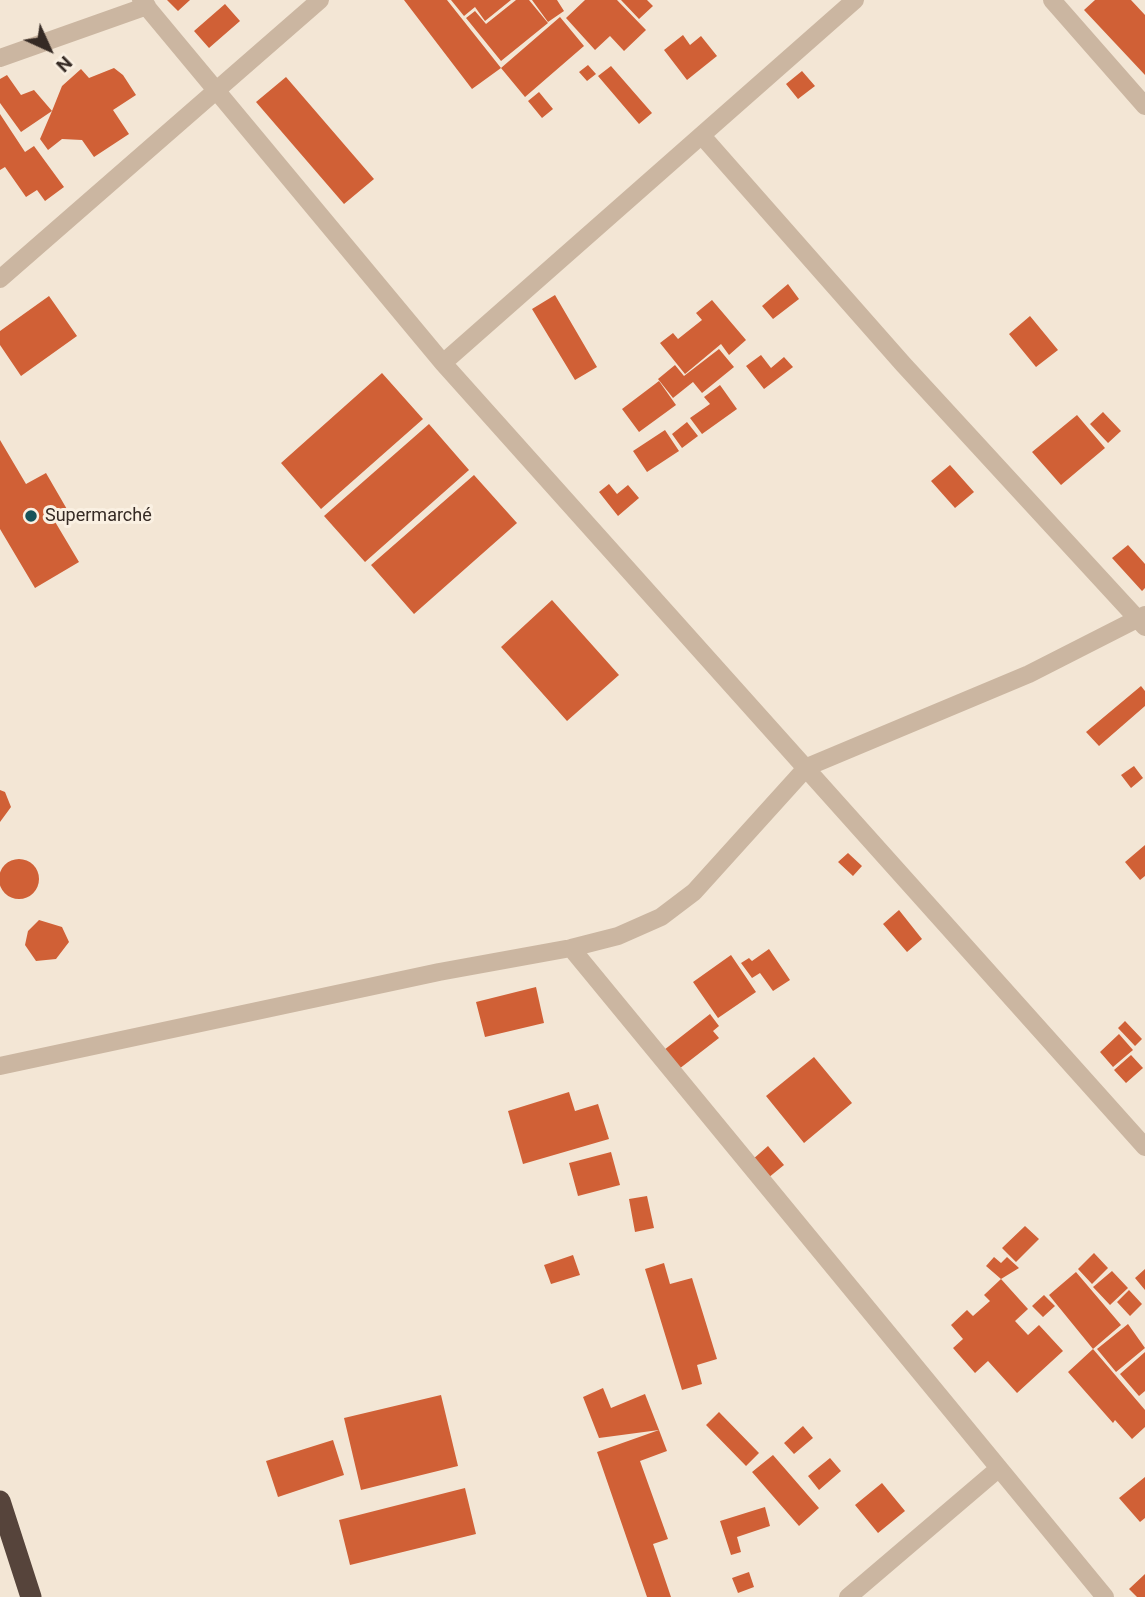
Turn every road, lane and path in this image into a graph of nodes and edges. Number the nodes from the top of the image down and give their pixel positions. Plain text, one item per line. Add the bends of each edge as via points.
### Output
1 (320, 0) edge
2 (855, 0) edge
3 (1052, 0) edge
4 (144, 3) edge
5 (0, 58) edge
6 (215, 89) junction
7 (1145, 106) edge
8 (703, 137) junction
9 (0, 279) edge
10 (443, 363) junction
11 (1143, 620) edge
12 (807, 767) junction
13 (571, 948) junction
14 (0, 1066) edge
15 (1145, 1147) edge
16 (997, 1469) junction
17 (0, 1501) edge
18 (30, 1597) edge
19 (848, 1597) edge
20 (1105, 1597) edge

1 - 6 street
2 - 8 street
3 - 7 street
4 - 5 street
4 - 6 street
6 - 9 street
6 - 10 street
8 - 10 street
8 - 11 street via 903,364
10 - 12 street
11 - 12 street via 1029,674
12 - 13 street via 694,891 661,917 618,936
12 - 15 street
13 - 14 street
13 - 16 street
16 - 19 street
16 - 20 street
17 - 18 highway

